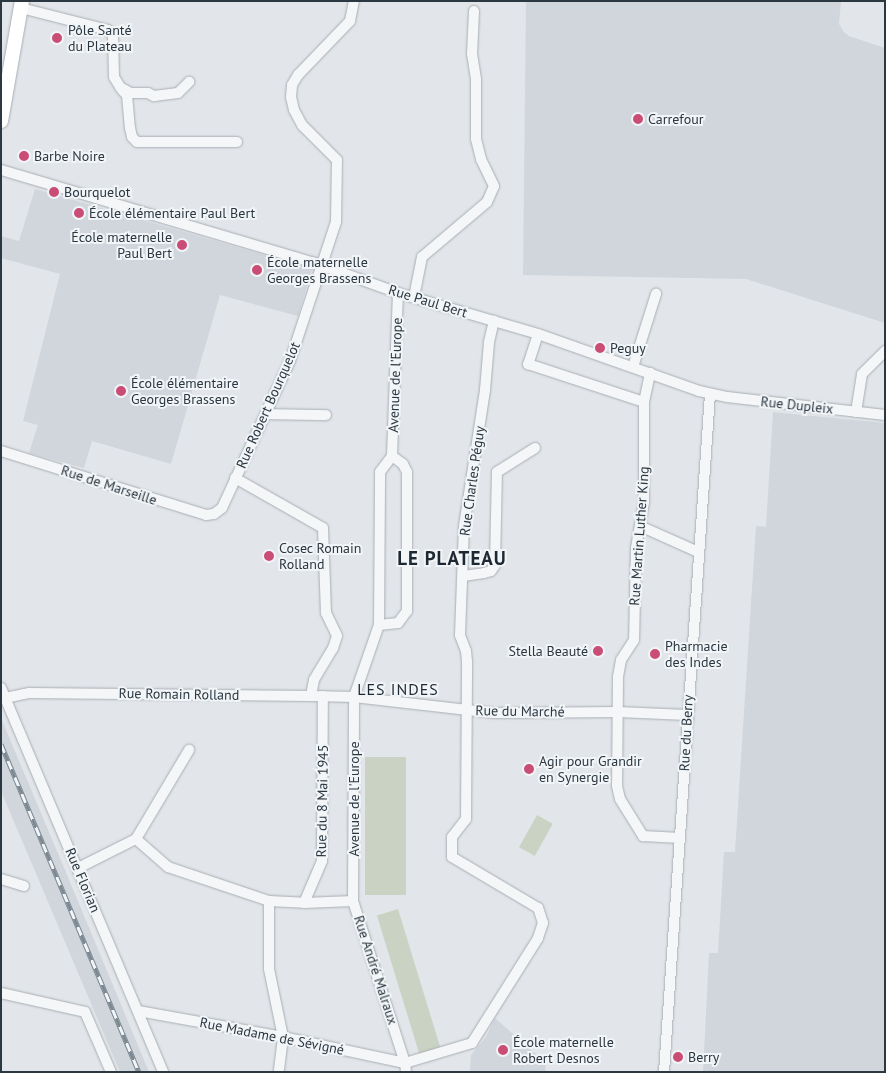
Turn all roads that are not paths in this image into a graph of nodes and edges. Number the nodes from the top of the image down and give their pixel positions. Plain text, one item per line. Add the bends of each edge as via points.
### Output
1 (354, 1) edge
2 (22, 4) edge
3 (474, 11) dead end
4 (189, 82) dead end
5 (120, 87) junction
6 (1, 122) edge
7 (237, 142) dead end
8 (1, 170) edge
9 (322, 266) junction
10 (398, 293) junction
11 (656, 294) dead end
12 (414, 297) junction
13 (494, 321) junction
14 (538, 334) junction
15 (885, 351) edge
16 (634, 367) junction
17 (650, 374) junction
18 (710, 394) junction
19 (644, 402) junction
20 (856, 412) junction
21 (266, 414) junction
22 (326, 415) dead end
23 (885, 415) edge
24 (535, 448) dead end
25 (1, 451) edge
26 (392, 456) junction
27 (235, 478) junction
28 (217, 512) joint
29 (640, 526) junction
30 (698, 552) junction
31 (463, 576) junction
32 (379, 625) junction
33 (3, 693) edge
34 (311, 696) junction
35 (323, 696) junction
36 (354, 697) junction
37 (467, 710) junction
38 (618, 712) junction
39 (687, 715) junction
40 (189, 750) dead end
41 (680, 838) junction
42 (136, 839) junction
43 (78, 868) junction
44 (1, 879) edge
45 (24, 886) dead end
46 (269, 901) junction
47 (353, 901) junction
48 (304, 903) junction
49 (1, 993) edge
50 (138, 1011) junction
51 (283, 1037) junction
52 (406, 1067) edge
53 (111, 1072) edge
54 (163, 1072) edge
55 (279, 1072) edge
56 (664, 1072) edge

1 - 9 street, Rue Robert Bourquelot via 350,21 292,85 294,110 302,126 337,160 336,222
2 - 5 street via 108,30 113,35 114,77
2 - 6 main road
3 - 12 street via 472,54 476,79 476,139 494,186 487,202 422,258
4 - 5 street via 178,92 154,96 131,93
5 - 7 street via 127,95 130,128 137,142
8 - 9 street, Rue Paul Bert
9 - 10 street, Rue Paul Bert
9 - 21 street, Rue Robert Bourquelot via 290,360
10 - 12 street, Rue Paul Bert
10 - 26 street, Avenue de l'Europe
11 - 16 street
12 - 13 street, Rue Paul Bert
13 - 14 street, Rue Paul Bert
13 - 31 street, Rue Charles Péguy via 464,526
14 - 16 street, Rue Paul Bert
14 - 19 street via 528,364
15 - 20 street via 862,374
16 - 17 street, Rue Paul Bert
17 - 18 street, Rue Paul Bert
17 - 19 street, Rue Martin Luther King
18 - 20 street, Rue Dupleix
18 - 30 street, Rue du Berry
19 - 29 street, Rue Martin Luther King via 644,502
20 - 23 street, Rue Dupleix
21 - 22 street
21 - 27 street, Rue Robert Bourquelot
24 - 31 street via 497,472 496,564 490,571
25 - 28 street, Rue de Marseille via 206,515
26 - 32 street, Avenue de l'Europe via 380,472
26 - 32 street via 403,464 407,472 406,611 398,623
27 - 28 street, Rue Robert Bourquelot via 222,508
27 - 34 street via 323,528 326,613 337,636 314,680
29 - 30 street
29 - 38 street, Rue Martin Luther King via 636,548 634,640 619,668
30 - 39 street, Rue du Berry
31 - 37 street, Rue Charles Péguy via 461,641 466,652
32 - 36 street, Avenue de l'Europe
33 - 34 street, Rue Romain Rolland
33 - 43 street, Rue Florian
34 - 35 street, Rue Romain Rolland
35 - 36 street, Rue Romain Rolland
35 - 48 street, Rue du 8 Mai 1945 via 322,861
36 - 37 street, Rue du Marché
36 - 47 street, Avenue de l'Europe
37 - 38 street, Rue du Marché
37 - 52 street, Rue Charles Péguy via 466,819 452,837 452,858 538,908 543,923 538,938 472,1043
38 - 39 street, Rue du Marché
38 - 41 street via 617,786 620,800 643,836
39 - 41 street, Rue du Berry
40 - 42 street
41 - 56 street, Rue du Berry
42 - 43 street
42 - 46 street, Rue André Malraux via 168,867
43 - 50 street, Rue Florian
44 - 45 street
46 - 48 street, Rue André Malraux
46 - 51 street via 268,969
47 - 48 street, Rue André Malraux
47 - 52 street, Rue André Malraux
49 - 53 street via 85,1012
50 - 51 street, Rue Madame de Sévigné
50 - 54 street, Rue Florian
51 - 52 street, Rue Madame de Sévigné
51 - 55 street

